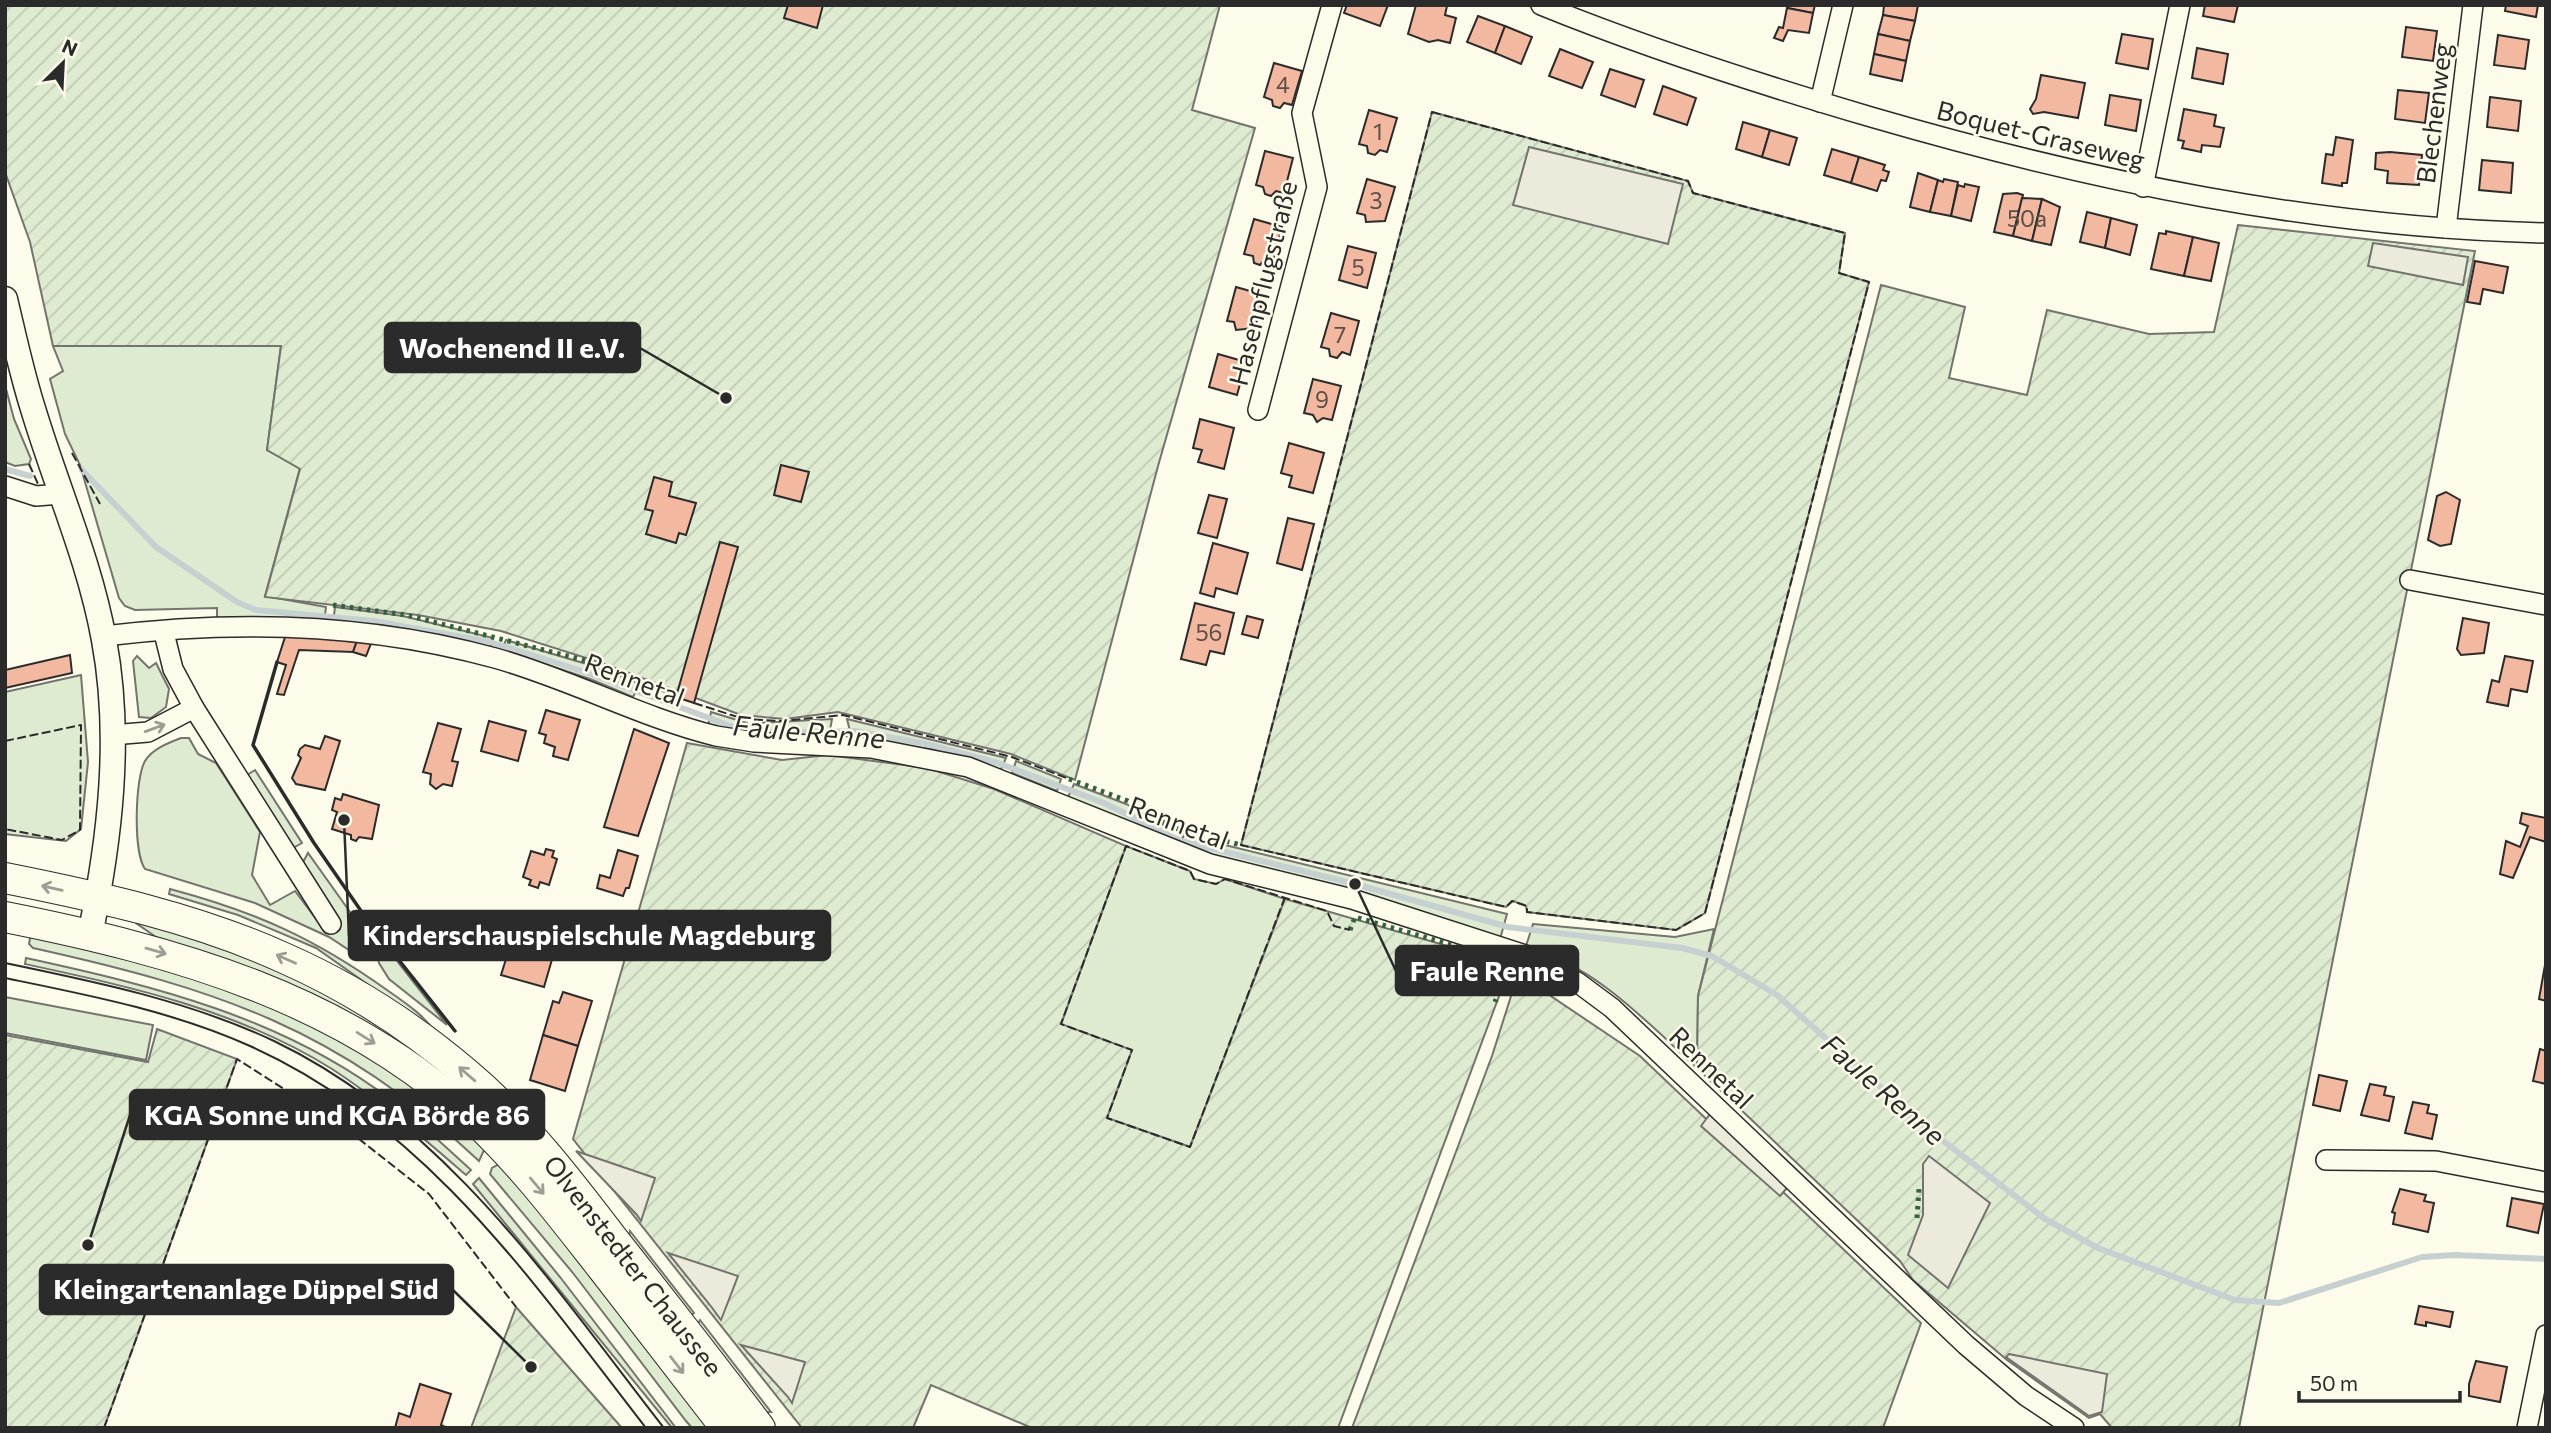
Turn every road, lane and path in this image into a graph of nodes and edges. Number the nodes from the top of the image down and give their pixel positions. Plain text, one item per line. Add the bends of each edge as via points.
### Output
1 (1332, 5) edge
2 (1541, 5) edge
3 (1843, 5) edge
4 (2180, 5) edge
5 (2473, 5) edge
6 (1821, 102) junction
7 (2143, 187) junction
8 (2446, 228) junction
9 (2546, 233) edge
10 (5, 299) edge
11 (1258, 410) dead end
12 (5, 486) edge
13 (61, 494) junction
14 (2410, 580) dead end
15 (2546, 605) edge
16 (164, 633) junction
17 (104, 636) junction
18 (194, 708) junction
19 (112, 735) junction
20 (5, 878) edge
21 (98, 898) junction
22 (5, 917) edge
23 (331, 924) dead end
24 (90, 935) junction
25 (2326, 1160) dead end
26 (2546, 1182) edge
27 (2546, 1335) edge
28 (2044, 1420) edge
29 (726, 1428) edge
30 (760, 1428) edge
31 (2074, 1428) edge
32 (2527, 1428) edge

1 - 11 street, Hasenpflugstraße via 1302,113 1317,187
2 - 6 street, Boquet-Graseweg via 1646,47
3 - 6 street
4 - 7 street
5 - 8 street, Blechenweg
6 - 7 street, Boquet-Graseweg via 2014,157
7 - 8 street, Boquet-Graseweg via 2253,206
8 - 9 street, Boquet-Graseweg
10 - 13 street via 34,413
12 - 13 street via 36,496
13 - 17 street
14 - 15 street
16 - 17 street, Rennetal
16 - 18 street via 173,669
16 - 28 street, Rennetal via 285,627 392,636 494,658 716,736 834,744 940,760 1003,779 1210,864 1352,898 1543,962 1612,1008
17 - 19 street
19 -> 18 street via 148,732
18 - 23 street
19 - 21 street via 110,804
21 -> 20 main road, Olvenstedter Chaussee
21 - 24 street
30 -> 21 main road, Olvenstedter Chaussee via 547,1154 453,1062 389,1015 285,958 195,925
22 - 24 main road, Olvenstedter Chaussee
24 -> 29 main road, Olvenstedter Chaussee via 188,960 283,995 359,1034 432,1084 481,1126 538,1187
25 - 26 street via 2436,1161
27 - 32 street
28 - 31 street, Rennetal

